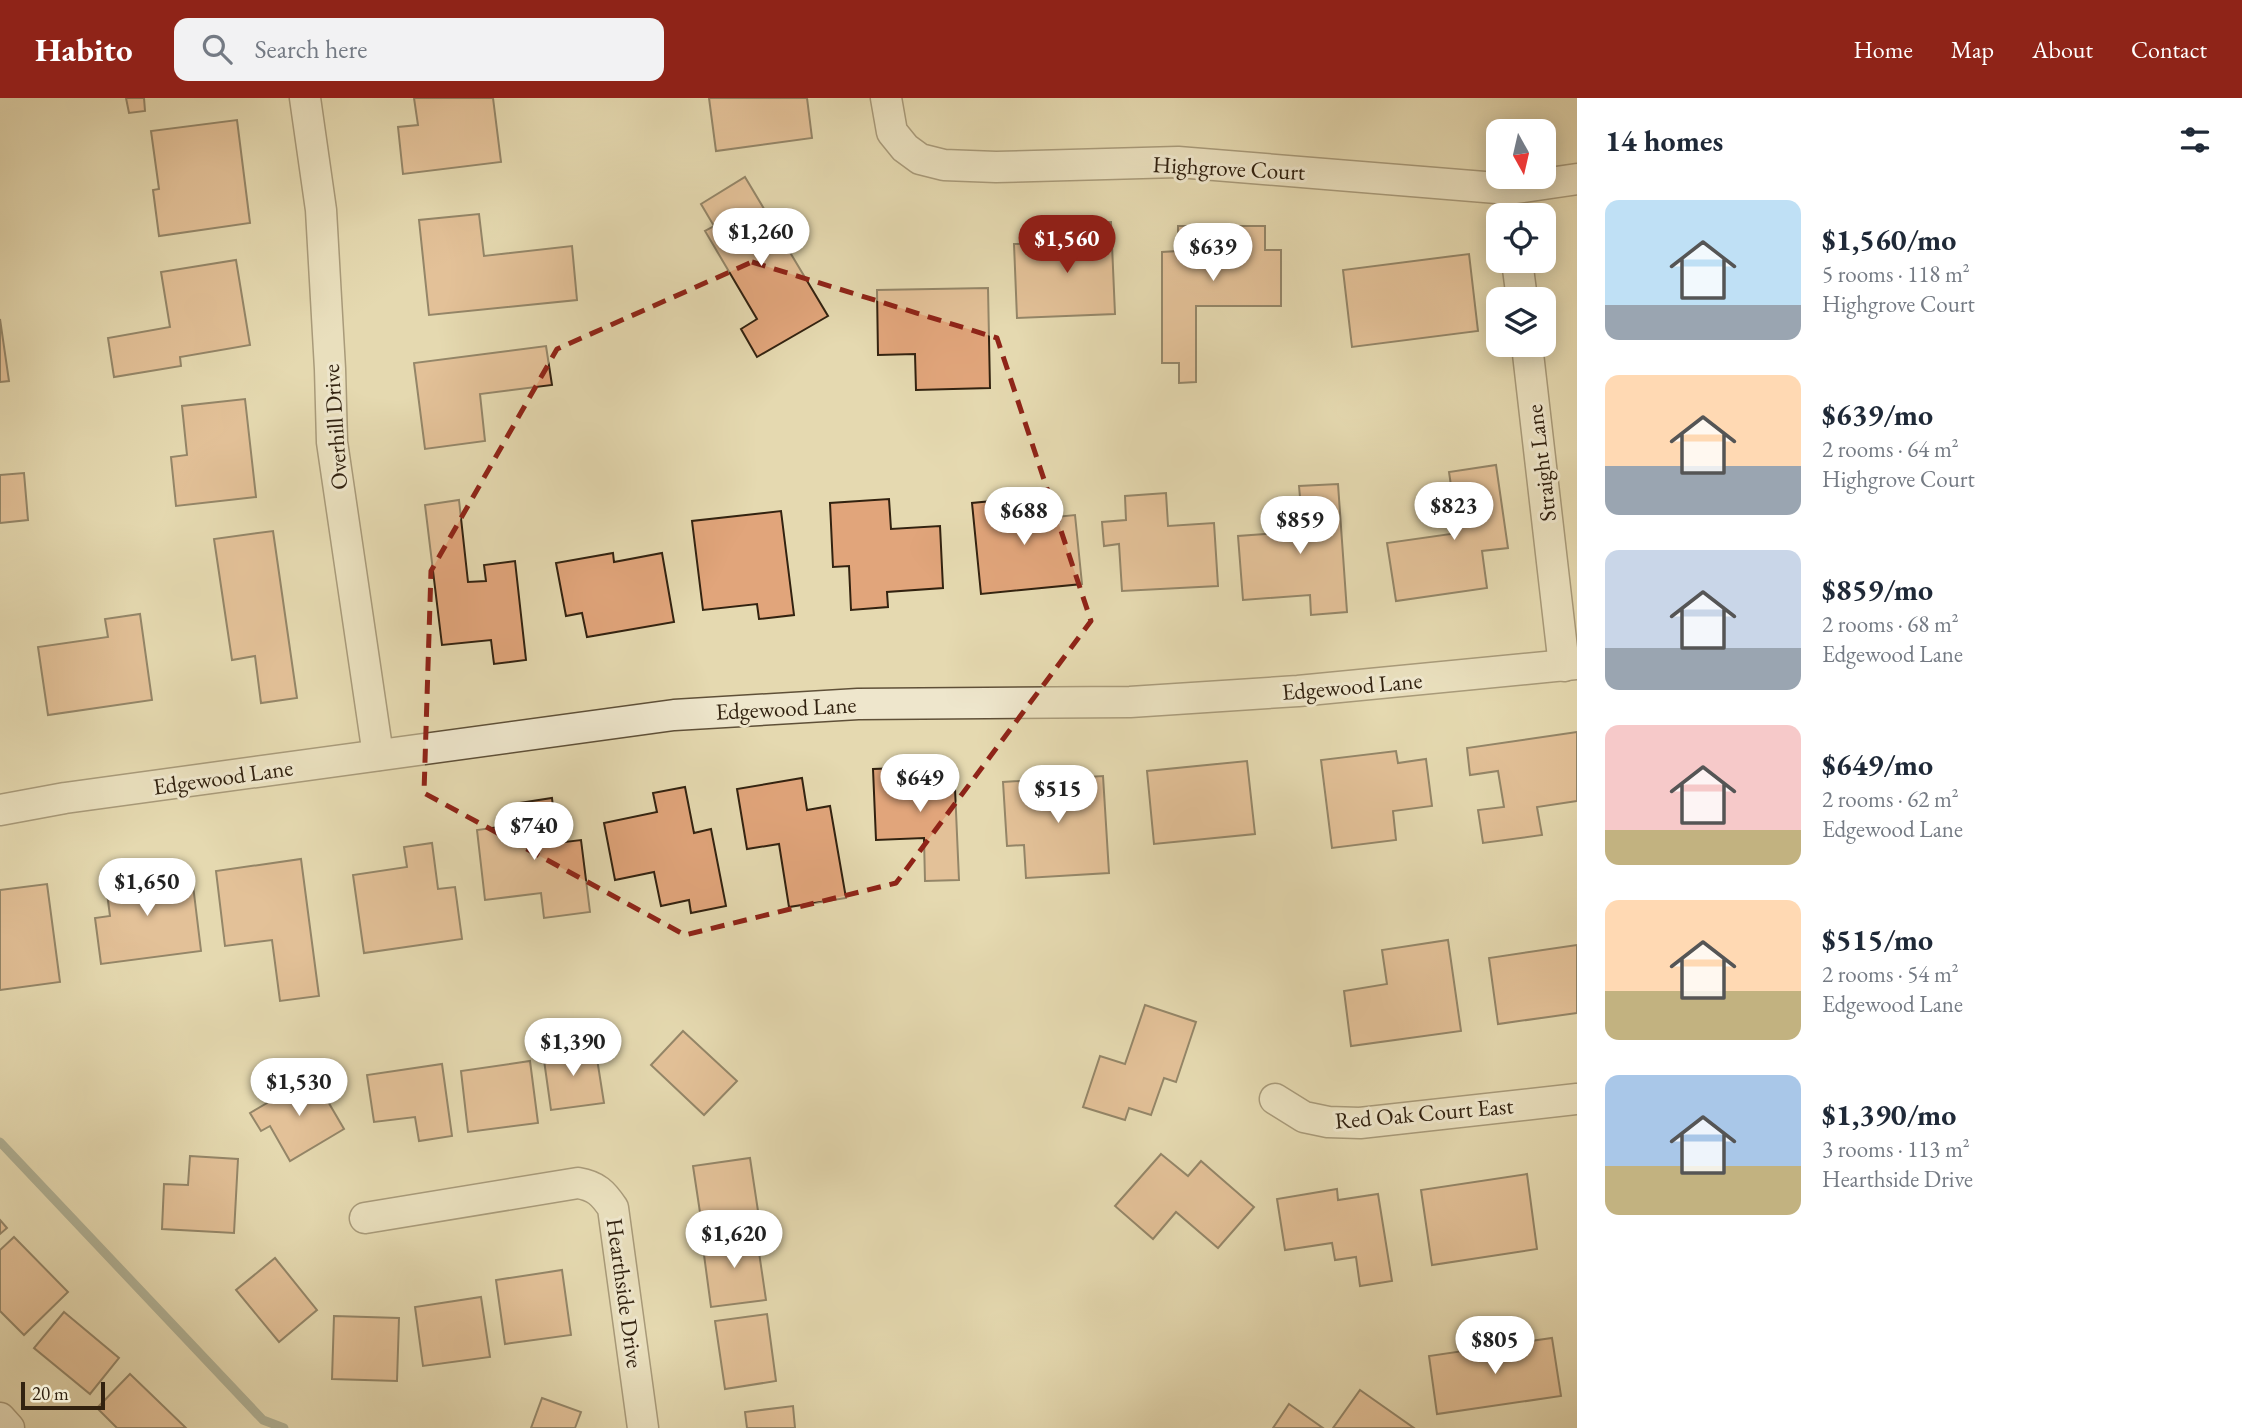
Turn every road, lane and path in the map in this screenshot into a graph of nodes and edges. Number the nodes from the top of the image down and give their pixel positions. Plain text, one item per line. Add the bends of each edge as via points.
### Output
1 (305, 98) edge
2 (886, 98) edge
3 (1577, 179) edge
4 (1511, 202) edge
5 (1529, 357) edge
6 (1571, 665) edge
7 (379, 755) junction
8 (0, 810) edge
9 (1275, 1099) dead end
10 (1577, 1099) edge
11 (365, 1218) dead end
12 (0, 1418) edge
13 (9, 1428) edge
14 (643, 1428) edge

1 - 7 street, Overhill Drive via 321,210 332,442
2 - 4 street, Highgrove Court via 892,132 905,148 920,159 944,165 1178,162
3 - 4 street, Highgrove Court
5 - 6 street, Straight Lane
6 - 7 street, Edgewood Lane via 1143,701 858,704 674,715
7 - 8 street, Edgewood Lane
9 - 10 street, Red Oak Court East via 1304,1116 1360,1123
11 - 14 street, Hearthside Drive via 578,1183 604,1193 613,1208
12 - 13 street

